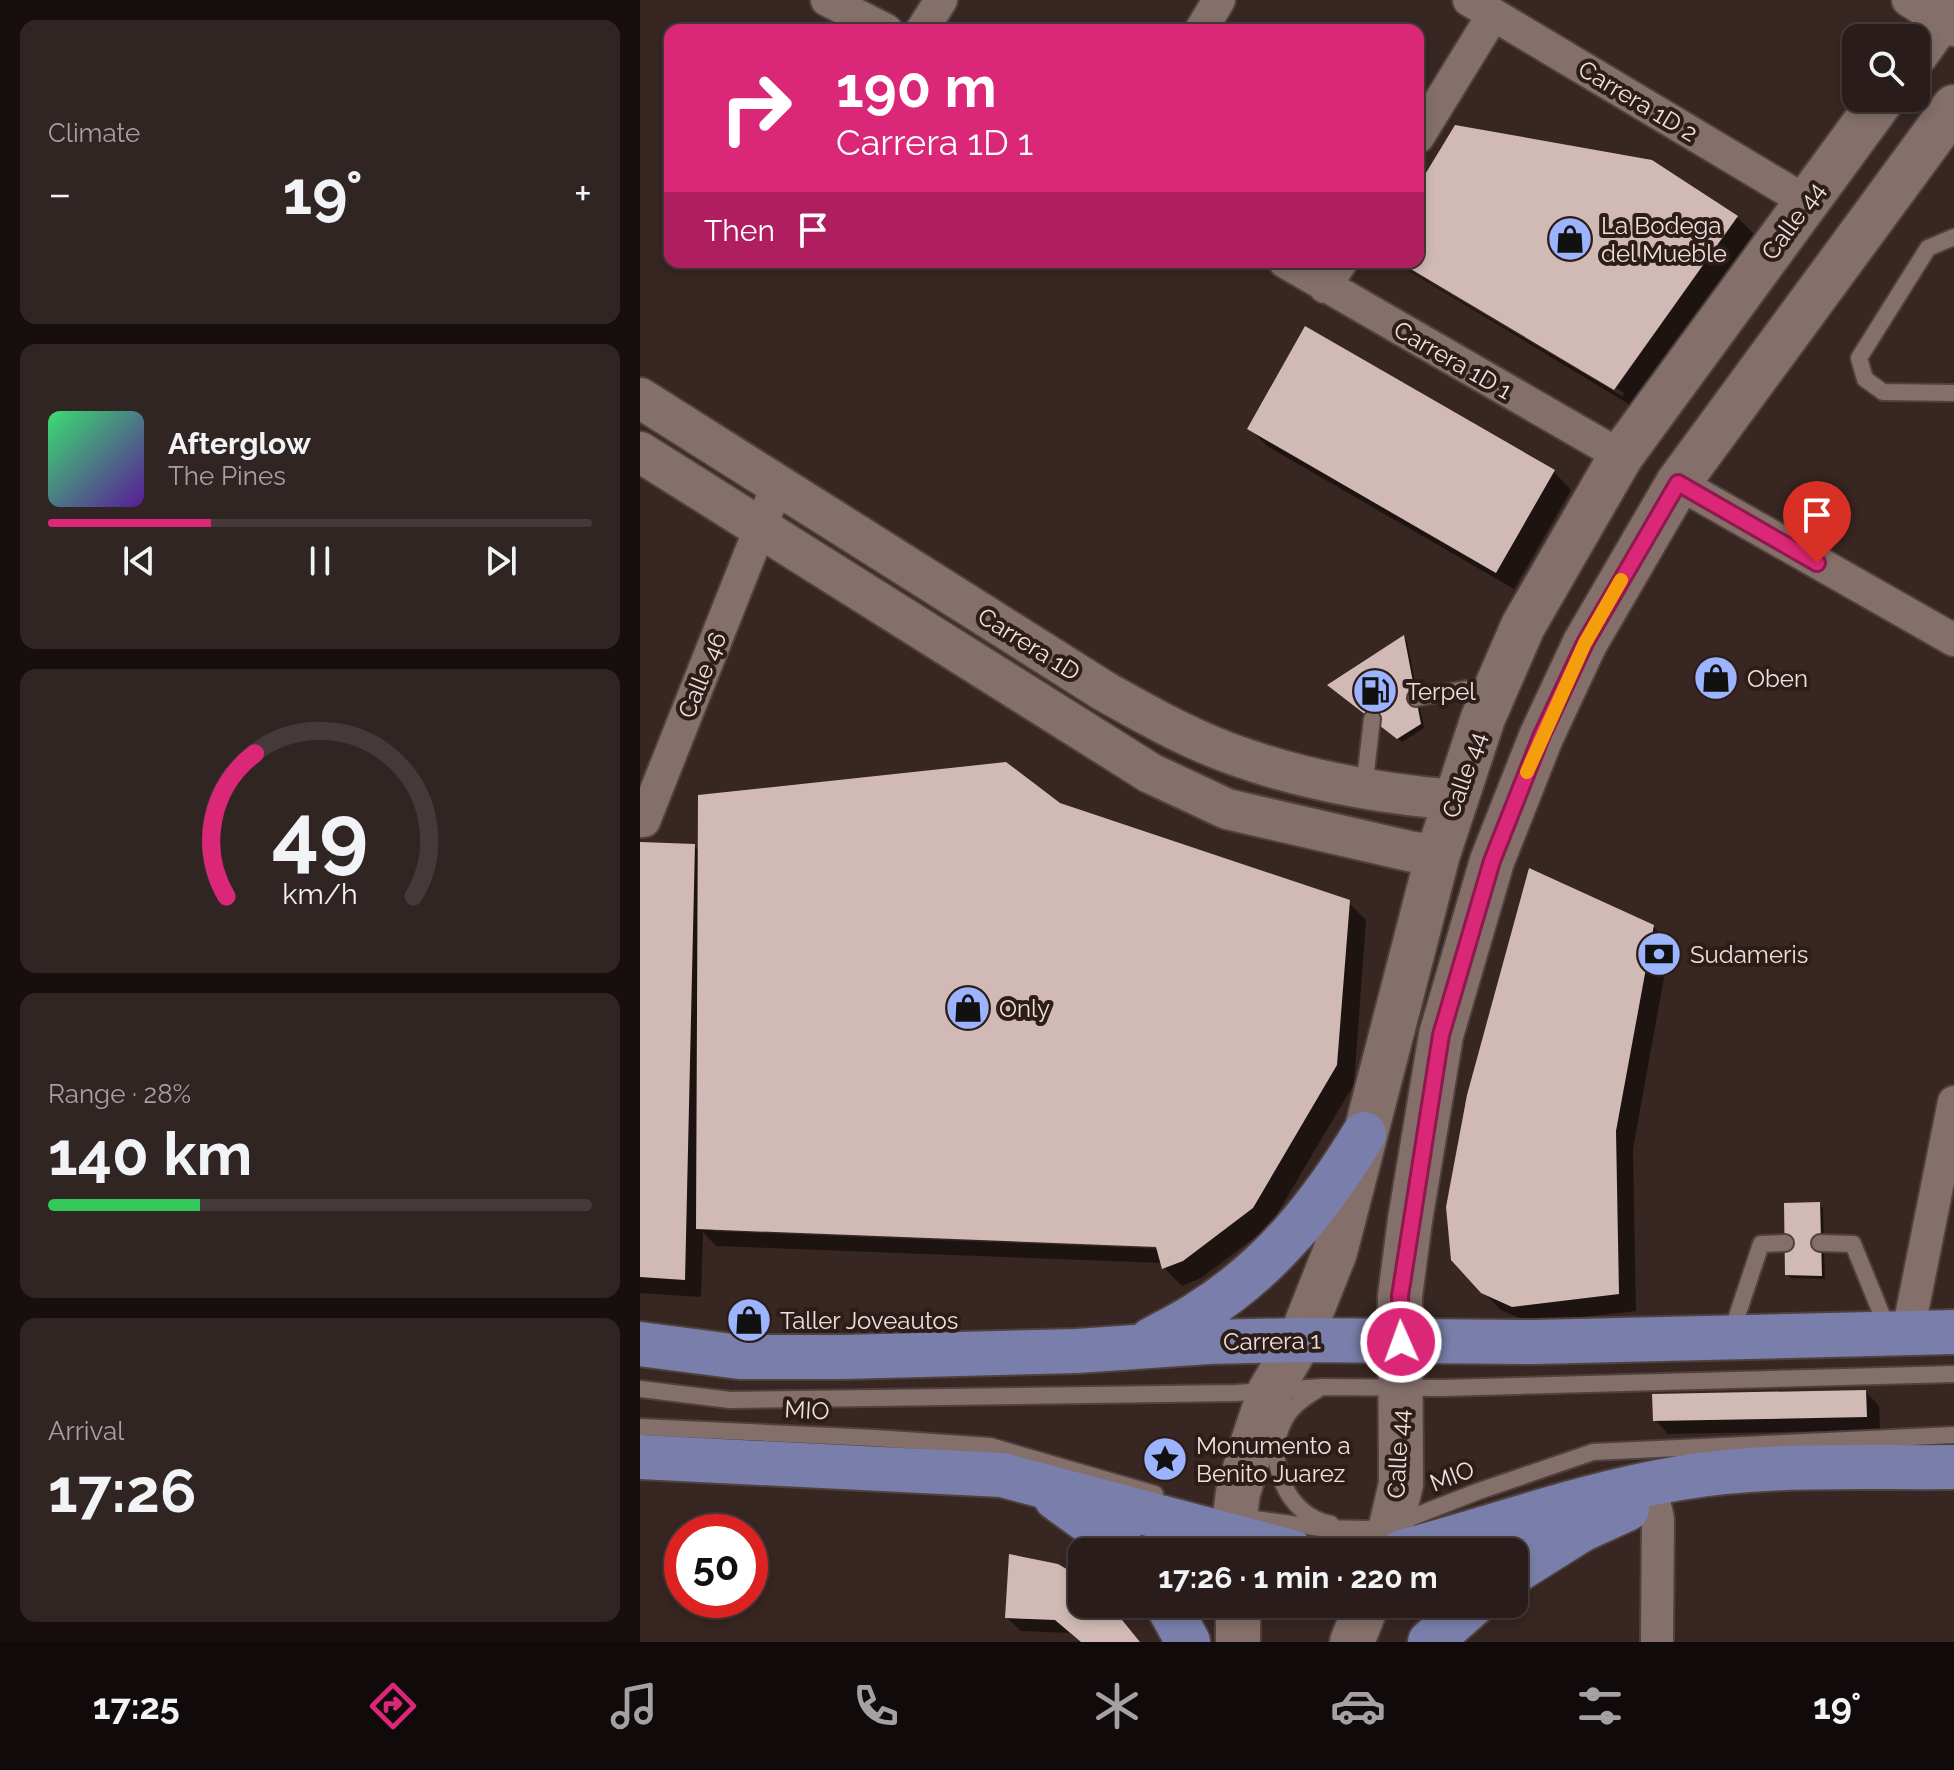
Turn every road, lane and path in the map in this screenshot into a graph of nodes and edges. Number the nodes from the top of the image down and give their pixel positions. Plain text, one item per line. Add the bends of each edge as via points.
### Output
1 (827, 0) edge
2 (941, 0) edge
3 (1219, 0) edge
4 (1481, 8) edge
5 (874, 24) edge
6 (926, 24) edge
7 (1205, 24) edge
8 (1954, 107) edge
9 (1873, 112) edge
10 (1424, 125) edge
11 (1807, 202) junction
12 (1954, 237) edge
13 (1309, 268) edge
14 (1333, 274) edge
15 (1954, 393) edge
16 (640, 398) edge
17 (640, 452) edge
18 (1621, 456) junction
19 (1678, 483) junction
20 (777, 486) junction
21 (760, 529) junction
22 (1954, 640) edge
23 (1499, 683) junction
24 (1416, 698) dead end
25 (1372, 719) dead end
26 (1243, 758) junction
27 (1364, 790) junction
28 (1455, 800) junction
29 (1227, 809) junction
30 (642, 821) edge
31 (1438, 854) junction
32 (1954, 1102) edge
33 (1364, 1134) junction
34 (1785, 1243) dead end
35 (1820, 1243) dead end
36 (1898, 1332) junction
37 (1954, 1332) edge
38 (1730, 1336) junction
39 (1300, 1340) junction
40 (1401, 1342) junction
41 (640, 1344) edge
42 (1140, 1345) junction
43 (1954, 1374) edge
44 (1322, 1387) junction
45 (1402, 1388) junction
46 (640, 1389) edge
47 (1270, 1391) junction
48 (640, 1427) edge
49 (1954, 1435) edge
50 (640, 1457) edge
51 (1954, 1467) edge
52 (1716, 1474) junction
53 (1002, 1475) junction
54 (1653, 1496) junction
55 (1172, 1499) dead end
56 (1232, 1529) edge
57 (1112, 1538) edge
58 (1255, 1538) edge
59 (1373, 1538) edge
60 (1380, 1538) edge
61 (1388, 1538) edge
62 (1391, 1538) edge
63 (1397, 1538) edge
64 (1528, 1563) edge
65 (1175, 1618) edge
66 (1238, 1618) edge
67 (1361, 1618) edge
68 (1457, 1618) edge
69 (1188, 1642) edge
70 (1238, 1642) edge
71 (1352, 1642) edge
72 (1430, 1642) edge
73 (1657, 1642) edge

1 - 5 street
2 - 6 street
3 - 7 street
4 - 10 street
4 - 11 street, Carrera 1D 2
8 - 19 main road, Calle 44
9 - 11 main road, Calle 44
11 - 18 main road, Calle 44
12 - 15 lane via 1928,248 1859,358 1865,379 1883,392
13 - 14 street, Carrera 1D 1
14 - 18 street, Carrera 1D 1
16 - 20 street, Carrera 1D
17 - 21 street, Carrera 1D
18 - 23 main road, Calle 44 via 1523,626
19 - 22 street
19 - 40 main road, Calle 44 via 1585,643 1492,861 1441,1035 1400,1296
20 - 21 street, Calle 46
20 - 26 street, Carrera 1D via 1104,691
21 - 29 street, Carrera 1D via 1150,773
21 - 30 street, Calle 46
23 - 24 lane
23 - 28 main road, Calle 44
25 - 27 lane
26 - 27 street, Carrera 1D
26 - 29 street
27 - 28 street, Carrera 1D
28 - 31 main road, Calle 44
29 - 31 street, Carrera 1D
31 - 33 main road, Calle 44
32 - 36 street
33 - 39 main road, Calle 44 via 1335,1252
33 - 42 main road via 1334,1185 1254,1273 1199,1313
34 - 38 lane via 1761,1244
35 - 36 lane via 1853,1244
36 - 37 main road, Carrera 1
36 - 38 main road, Carrera 1
38 - 40 main road, Carrera 1
39 - 40 main road, Carrera 1
39 - 42 main road, Carrera 1
39 - 47 main road, Calle 44
40 - 45 main road, Calle 44
41 - 42 main road, Carrera 1 via 740,1357 1077,1351
43 - 45 lane, MIO
44 - 45 lane, MIO
44 - 47 lane, MIO
44 - 60 lane via 1285,1419 1276,1443 1277,1468 1286,1491 1302,1510 1324,1523
45 - 61 main road, Calle 44 via 1401,1484
46 - 47 lane, MIO via 730,1400
47 - 56 main road, Calle 44
48 - 55 lane, MIO via 990,1446
49 - 62 lane, MIO via 1593,1452 1479,1491
50 - 53 main road
51 - 52 main road
52 - 54 main road
52 - 63 main road
53 - 56 main road
53 - 57 main road via 1064,1502
54 - 64 main road via 1581,1530
54 - 73 street via 1658,1519
56 - 58 main road
56 - 59 lane, MIO via 1264,1523
65 - 69 main road
66 - 70 main road
67 - 71 main road
68 - 72 main road

